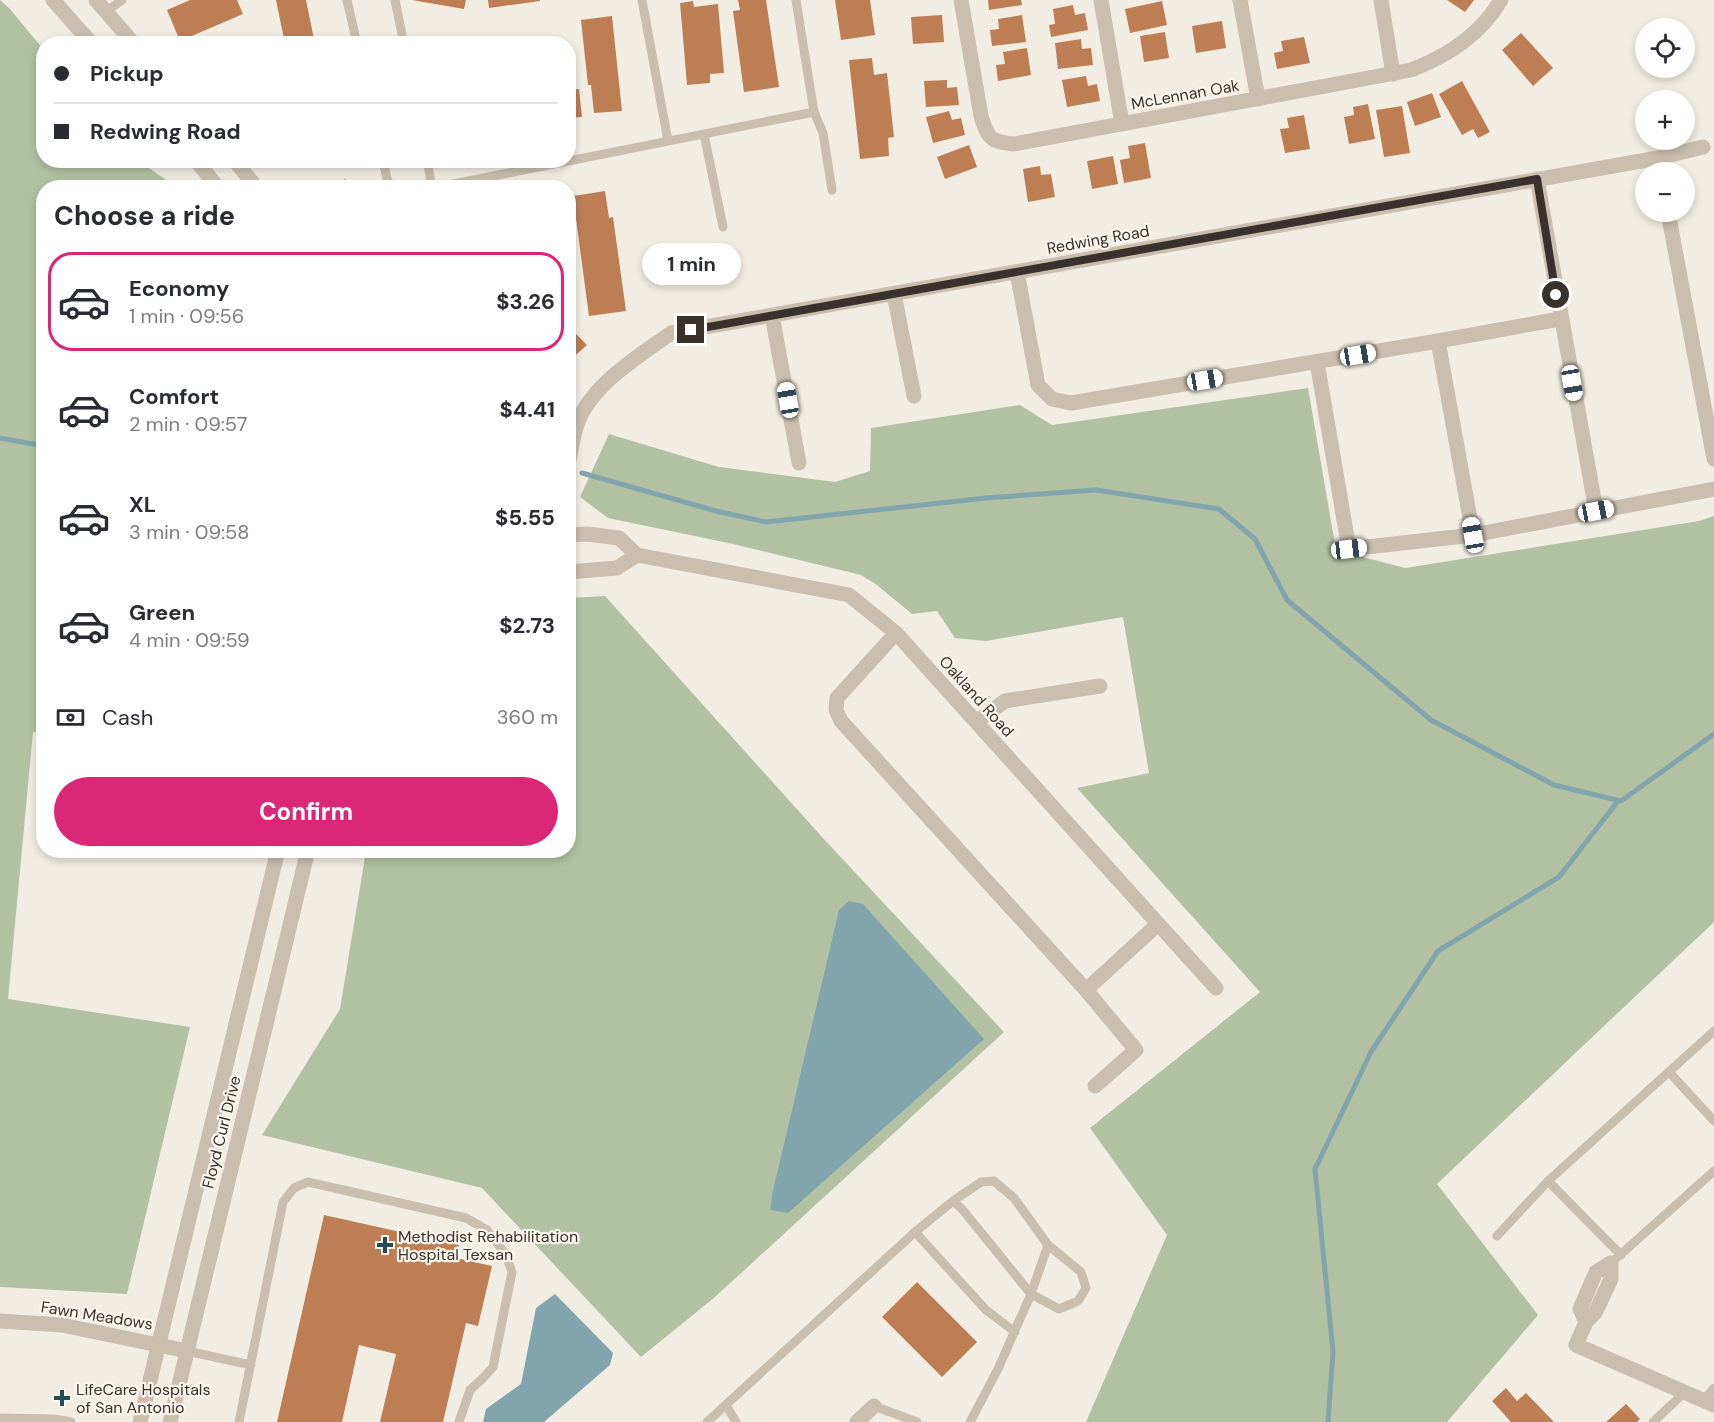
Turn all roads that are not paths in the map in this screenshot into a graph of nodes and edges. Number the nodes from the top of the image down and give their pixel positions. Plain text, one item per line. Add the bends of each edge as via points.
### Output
1 (53, 0) edge
2 (96, 0) edge
3 (122, 0) edge
4 (347, 0) edge
5 (395, 0) edge
6 (642, 0) edge
7 (796, 0) edge
8 (961, 0) edge
9 (1101, 0) edge
10 (1240, 0) edge
11 (1381, 0) edge
12 (1501, 0) edge
13 (106, 12) junction
14 (85, 36) edge
15 (127, 36) edge
16 (355, 36) edge
17 (402, 36) edge
18 (1393, 74) junction
19 (1258, 99) junction
20 (814, 112) junction
21 (1122, 124) junction
22 (704, 134) junction
23 (668, 141) junction
24 (1703, 147) dead end
25 (576, 159) edge
26 (1667, 162) edge
27 (202, 168) edge
28 (241, 168) edge
29 (533, 168) edge
30 (1635, 168) edge
31 (1537, 179) junction
32 (212, 180) edge
33 (250, 180) edge
34 (473, 180) edge
35 (832, 190) dead end
36 (1670, 222) edge
37 (723, 227) dead end
38 (1017, 272) junction
39 (894, 294) junction
40 (772, 315) junction
41 (1560, 318) junction
42 (1438, 341) junction
43 (1317, 362) junction
44 (914, 396) dead end
45 (576, 426) edge
46 (1714, 459) edge
47 (799, 464) dead end
48 (1714, 489) edge
49 (1596, 511) junction
50 (576, 535) edge
51 (1473, 535) junction
52 (638, 555) junction
53 (576, 571) edge
54 (896, 633) junction
55 (1100, 686) dead end
56 (976, 722) junction
57 (276, 858) edge
58 (306, 858) edge
59 (1158, 924) junction
60 (1216, 988) dead end
61 (1086, 990) junction
62 (1714, 1030) edge
63 (1669, 1072) junction
64 (1095, 1086) dead end
65 (1714, 1121) edge
66 (1714, 1171) edge
67 (1548, 1181) junction
68 (953, 1201) junction
69 (915, 1232) junction
70 (1497, 1236) dead end
71 (1048, 1245) junction
72 (1616, 1259) junction
73 (1032, 1294) junction
74 (0, 1321) edge
75 (1015, 1332) junction
76 (158, 1344) junction
77 (187, 1351) junction
78 (251, 1365) junction
79 (1714, 1388) edge
80 (1684, 1393) junction
81 (1709, 1403) edge
82 (726, 1405) junction
83 (874, 1407) joint
84 (0, 1418) edge
85 (71, 1422) edge
86 (140, 1422) edge
87 (170, 1422) edge
88 (239, 1422) edge
89 (459, 1422) edge
90 (707, 1422) edge
91 (736, 1422) edge
92 (857, 1422) edge
93 (917, 1422) edge
94 (970, 1422) edge
95 (1653, 1422) edge

1 - 14 street
2 - 13 street
3 - 13 lane
4 - 16 lane
5 - 17 lane
6 - 23 lane
7 - 20 lane
8 - 21 street, McLennan Oak via 981,116 992,139 1014,144
9 - 21 street
10 - 19 street
11 - 18 street
12 - 18 street, McLennan Oak via 1479,28 1456,48 1432,62
13 - 15 street
18 - 19 street, McLennan Oak
19 - 21 street, McLennan Oak
20 - 22 lane
20 - 35 lane via 823,133
22 - 23 lane
22 - 37 lane
23 - 25 lane
24 - 26 street, Redwing Road
27 - 32 street
28 - 33 street
29 - 34 lane
30 - 31 street, Redwing Road
31 - 38 street, Redwing Road
31 - 41 street
36 - 46 street
38 - 39 street, Redwing Road
38 - 43 street via 1038,385 1052,399 1071,403
39 - 40 street, Redwing Road
39 - 44 street
40 - 45 street, Redwing Road via 671,333 617,372 593,396
40 - 47 street
41 - 42 street
41 - 49 street
42 - 43 street
42 - 51 street
43 - 51 street via 1349,549
48 - 49 street
49 - 51 street
50 - 52 street, Oakland Road via 619,538
52 - 53 street via 617,568
52 - 54 street, Oakland Road via 849,595
54 - 56 street, Oakland Road
54 - 61 street via 837,698 841,722
55 - 56 street via 1005,701
56 - 59 street, Oakland Road
57 - 76 street, Floyd Curl Drive
58 - 77 street, Floyd Curl Drive
59 - 60 street, Oakland Road
59 - 61 street
61 - 64 street via 1136,1050
62 - 63 lane
63 - 65 lane
63 - 67 lane
66 - 72 lane
67 - 70 lane
67 - 72 lane
68 - 69 lane
68 - 71 lane via 981,1182 994,1181 1014,1198
68 - 73 lane
69 - 75 lane via 986,1310
69 - 82 lane
71 - 73 lane
71 - 73 lane via 1081,1272 1086,1288 1078,1301 1059,1309
72 - 80 street via 1596,1272 1580,1309 1586,1322 1576,1345
73 - 75 lane
74 - 76 street, Fawn Meadows via 62,1325
75 - 94 lane
76 - 77 street, Fawn Meadows
76 - 86 street, Floyd Curl Drive
77 - 78 lane
77 - 87 street, Floyd Curl Drive
78 - 88 lane
78 - 89 lane via 282,1202 294,1188 308,1182 466,1218 487,1230 506,1255 512,1272 493,1366 470,1390
79 - 81 lane
80 - 81 street
80 - 95 lane
82 - 90 lane
82 - 91 lane
83 - 92 street
83 - 93 lane
84 - 85 lane

